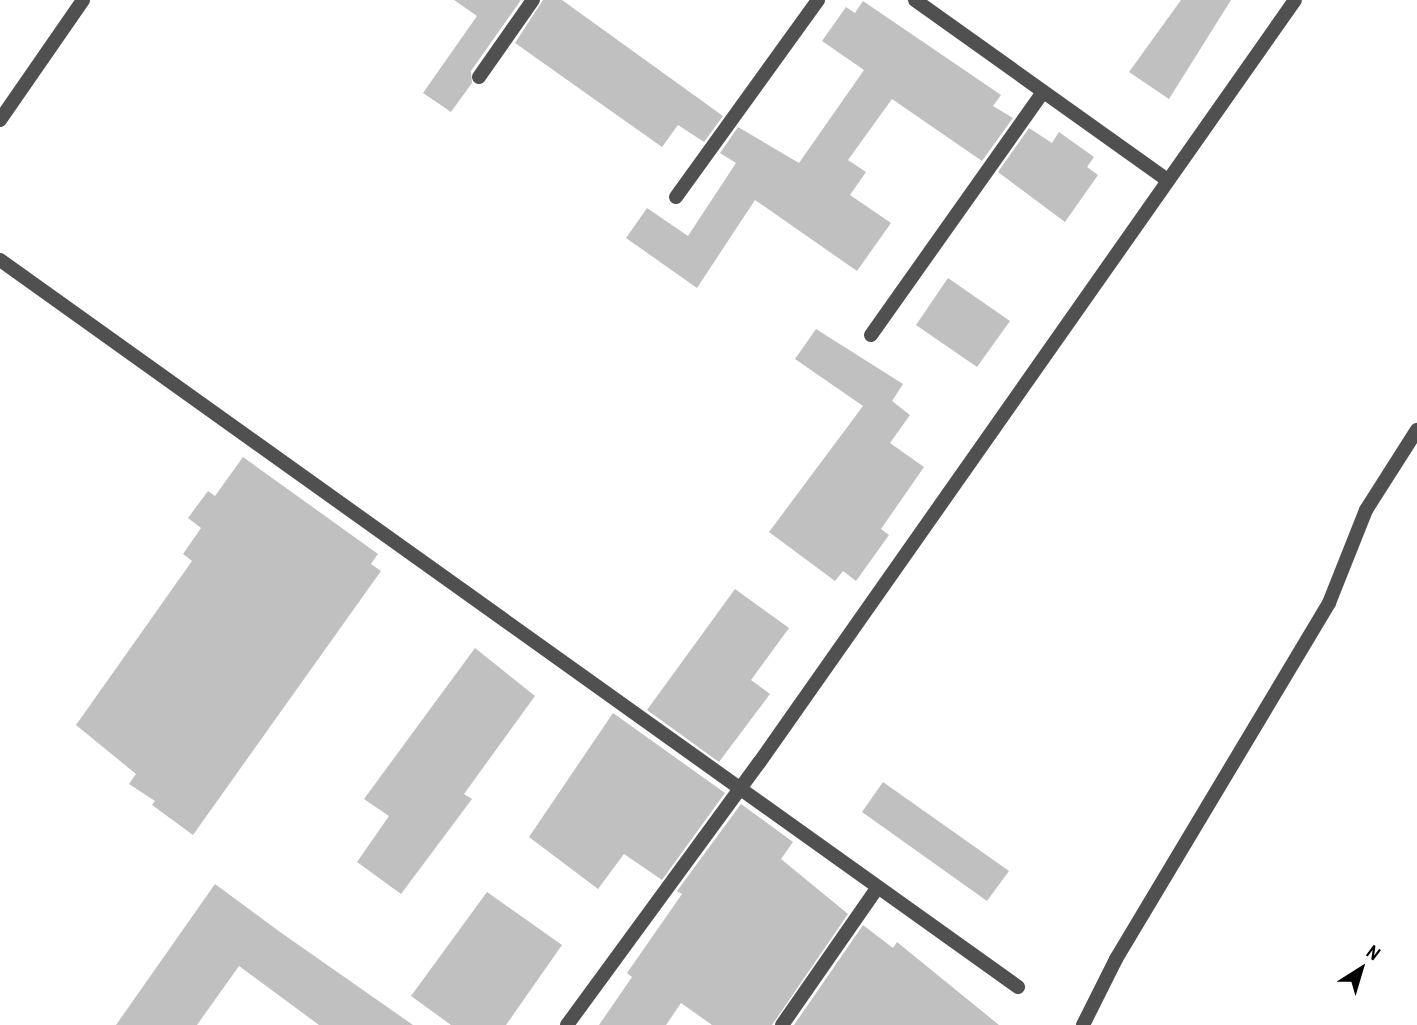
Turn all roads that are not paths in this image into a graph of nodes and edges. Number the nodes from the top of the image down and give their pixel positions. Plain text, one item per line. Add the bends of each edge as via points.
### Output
1 (83, 0) edge
2 (533, 0) edge
3 (818, 0) edge
4 (915, 0) edge
5 (1295, 0) edge
6 (479, 76) dead end
7 (1043, 92) junction
8 (0, 120) edge
9 (1167, 180) junction
10 (676, 197) dead end
11 (0, 260) edge
12 (871, 335) dead end
13 (1417, 430) edge
14 (737, 790) junction
15 (876, 890) junction
16 (1018, 987) dead end
17 (567, 1025) edge
18 (782, 1025) edge
19 (1083, 1025) edge

1 - 8 street
2 - 6 street
3 - 10 street
4 - 7 street
5 - 9 street
7 - 9 street
7 - 12 street
9 - 14 street
11 - 14 street
13 - 19 street via 1366,510 1329,603 1116,959
14 - 15 street
14 - 17 street
15 - 16 street
15 - 18 street

